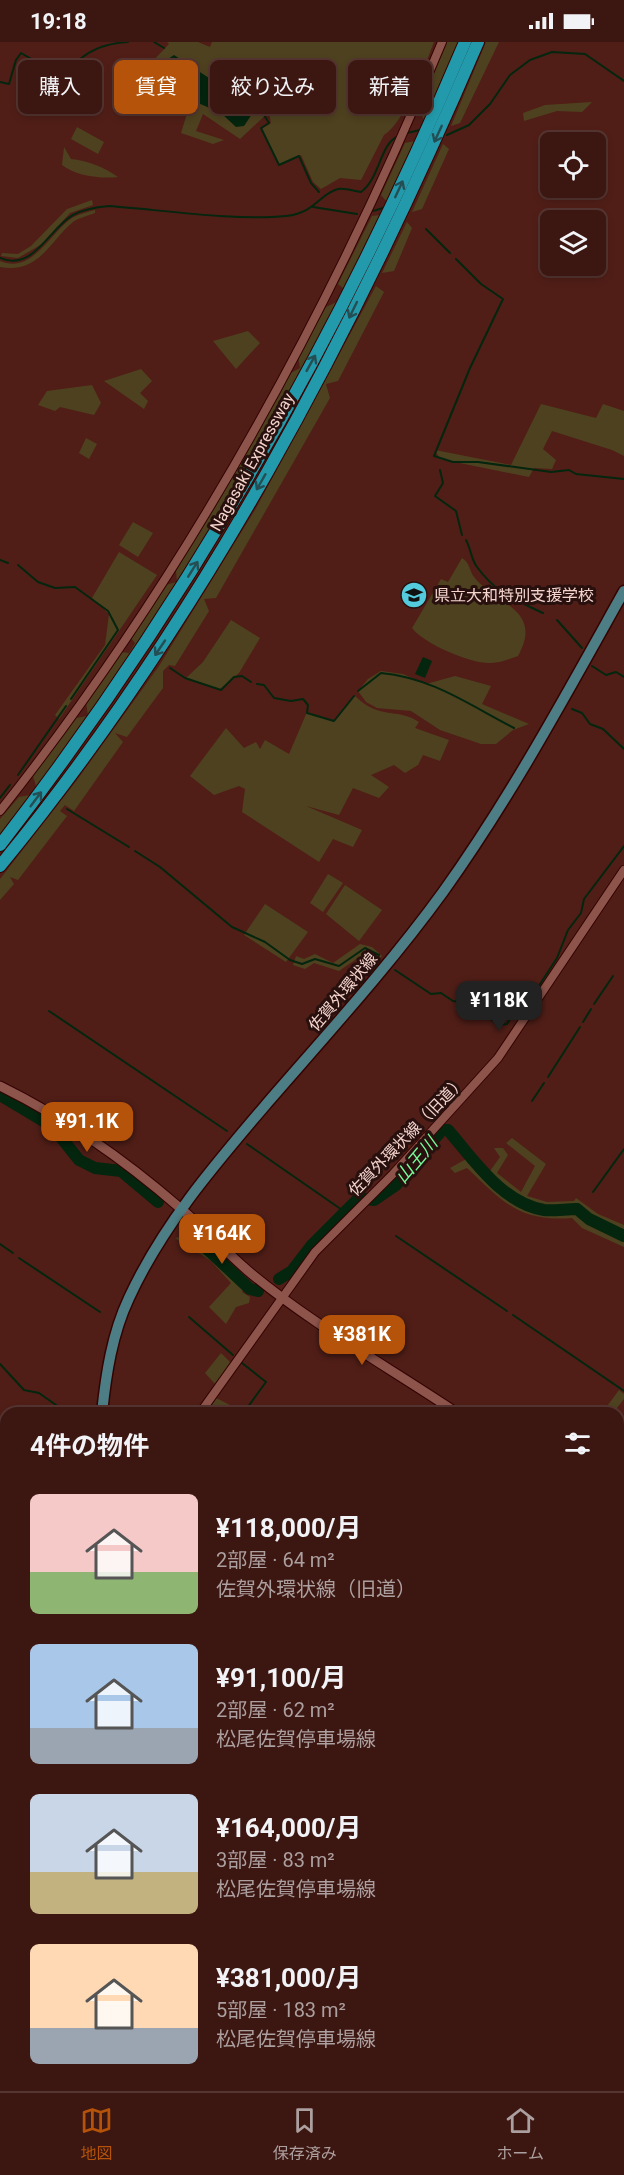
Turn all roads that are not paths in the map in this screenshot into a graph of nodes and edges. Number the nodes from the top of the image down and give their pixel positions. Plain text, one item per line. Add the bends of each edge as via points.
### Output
1 (442, 42) edge
2 (465, 42) edge
3 (478, 42) edge
4 (624, 591) edge
5 (0, 811) edge
6 (0, 845) edge
7 (0, 866) edge
8 (624, 870) edge
9 (0, 1086) edge
10 (181, 1208) junction
11 (282, 1297) junction
12 (103, 1407) edge
13 (204, 1407) edge
14 (448, 1407) edge

1 - 5 street via 406,128 311,326 233,466 122,644
6 -> 2 highway, Nagasaki Expressway via 95,718 154,630 262,452 379,232
3 -> 7 highway, Nagasaki Expressway via 384,247 263,478 108,726
4 - 10 main road, 佐賀外環状線 via 521,771 442,893
8 - 11 street, 佐賀外環状線（旧道） via 474,1088 315,1252
9 - 10 main road via 97,1144
10 - 11 main road
10 - 12 main road, 佐賀外環状線 via 128,1300 113,1342
11 - 13 street, 佐賀外環状線（旧道）
11 - 14 main road

